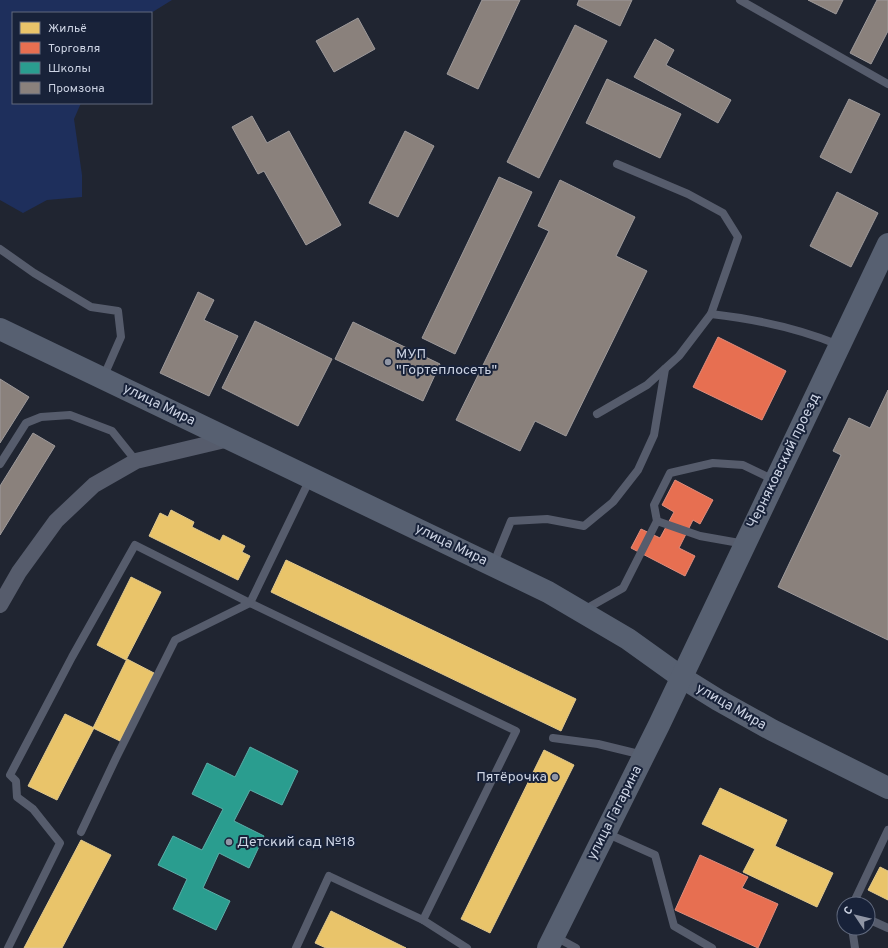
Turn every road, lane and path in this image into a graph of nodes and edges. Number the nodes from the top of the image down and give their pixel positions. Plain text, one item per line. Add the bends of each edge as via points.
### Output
1 (740, 0) edge
2 (888, 83) edge
3 (617, 164) dead end
4 (888, 244) edge
5 (0, 249) edge
6 (711, 314) junction
7 (0, 329) edge
8 (840, 345) junction
9 (665, 369) junction
10 (103, 378) junction
11 (597, 414) dead end
12 (229, 439) junction
13 (136, 461) junction
14 (0, 464) edge
15 (310, 479) junction
16 (775, 480) junction
17 (656, 521) junction
18 (745, 544) junction
19 (494, 565) junction
20 (250, 603) junction
21 (0, 605) edge
22 (582, 612) junction
23 (681, 677) junction
24 (553, 738) dead end
25 (644, 755) junction
26 (888, 788) edge
27 (888, 830) edge
28 (81, 832) dead end
29 (605, 832) junction
30 (857, 896) edge
31 (422, 920) junction
32 (876, 923) edge
33 (888, 928) edge
34 (853, 936) edge
35 (551, 942) edge
36 (8, 948) edge
37 (296, 948) edge
38 (467, 948) edge
39 (576, 948) edge
40 (712, 948) edge
41 (855, 948) edge

1 - 2 lane
3 - 6 lane via 688,194 723,213 738,237
4 - 8 main road, Черняковский проезд
5 - 10 lane via 91,307 118,311 121,336
6 - 8 lane via 782,326 819,336
6 - 9 lane via 679,356
7 - 10 main road, улица Мира
8 - 16 main road, Черняковский проезд
9 - 11 lane via 647,385
9 - 19 lane via 654,435 638,470 613,502 584,526 547,519 511,521
10 - 12 main road, улица Мира
12 - 13 street
12 - 15 main road, улица Мира
13 - 14 lane via 112,431 70,415 41,417 26,423
13 - 21 street via 94,485 56,521
15 - 19 main road, улица Мира
15 - 20 lane
16 - 17 lane via 743,465 712,463 670,473 654,505
16 - 18 main road, Черняковский проезд
17 - 18 lane via 700,536
17 - 22 lane via 623,588
18 - 23 main road, Черняковский проезд
19 - 22 main road, улица Мира
20 - 28 lane via 175,640
20 - 31 lane via 516,731
20 - 36 lane via 135,545 10,775 16,781 17,798 33,809 60,843
22 - 23 main road, улица Мира via 628,639
23 - 25 main road, улица Гагарина
23 - 26 main road, улица Мира via 772,730
24 - 25 lane via 598,744
25 - 29 main road, улица Гагарина
27 - 30 lane
29 - 35 main road, улица Гагарина
29 - 40 lane via 655,855 674,926
31 - 37 lane via 329,876
31 - 38 lane
32 - 33 lane
34 - 41 lane
35 - 39 lane

